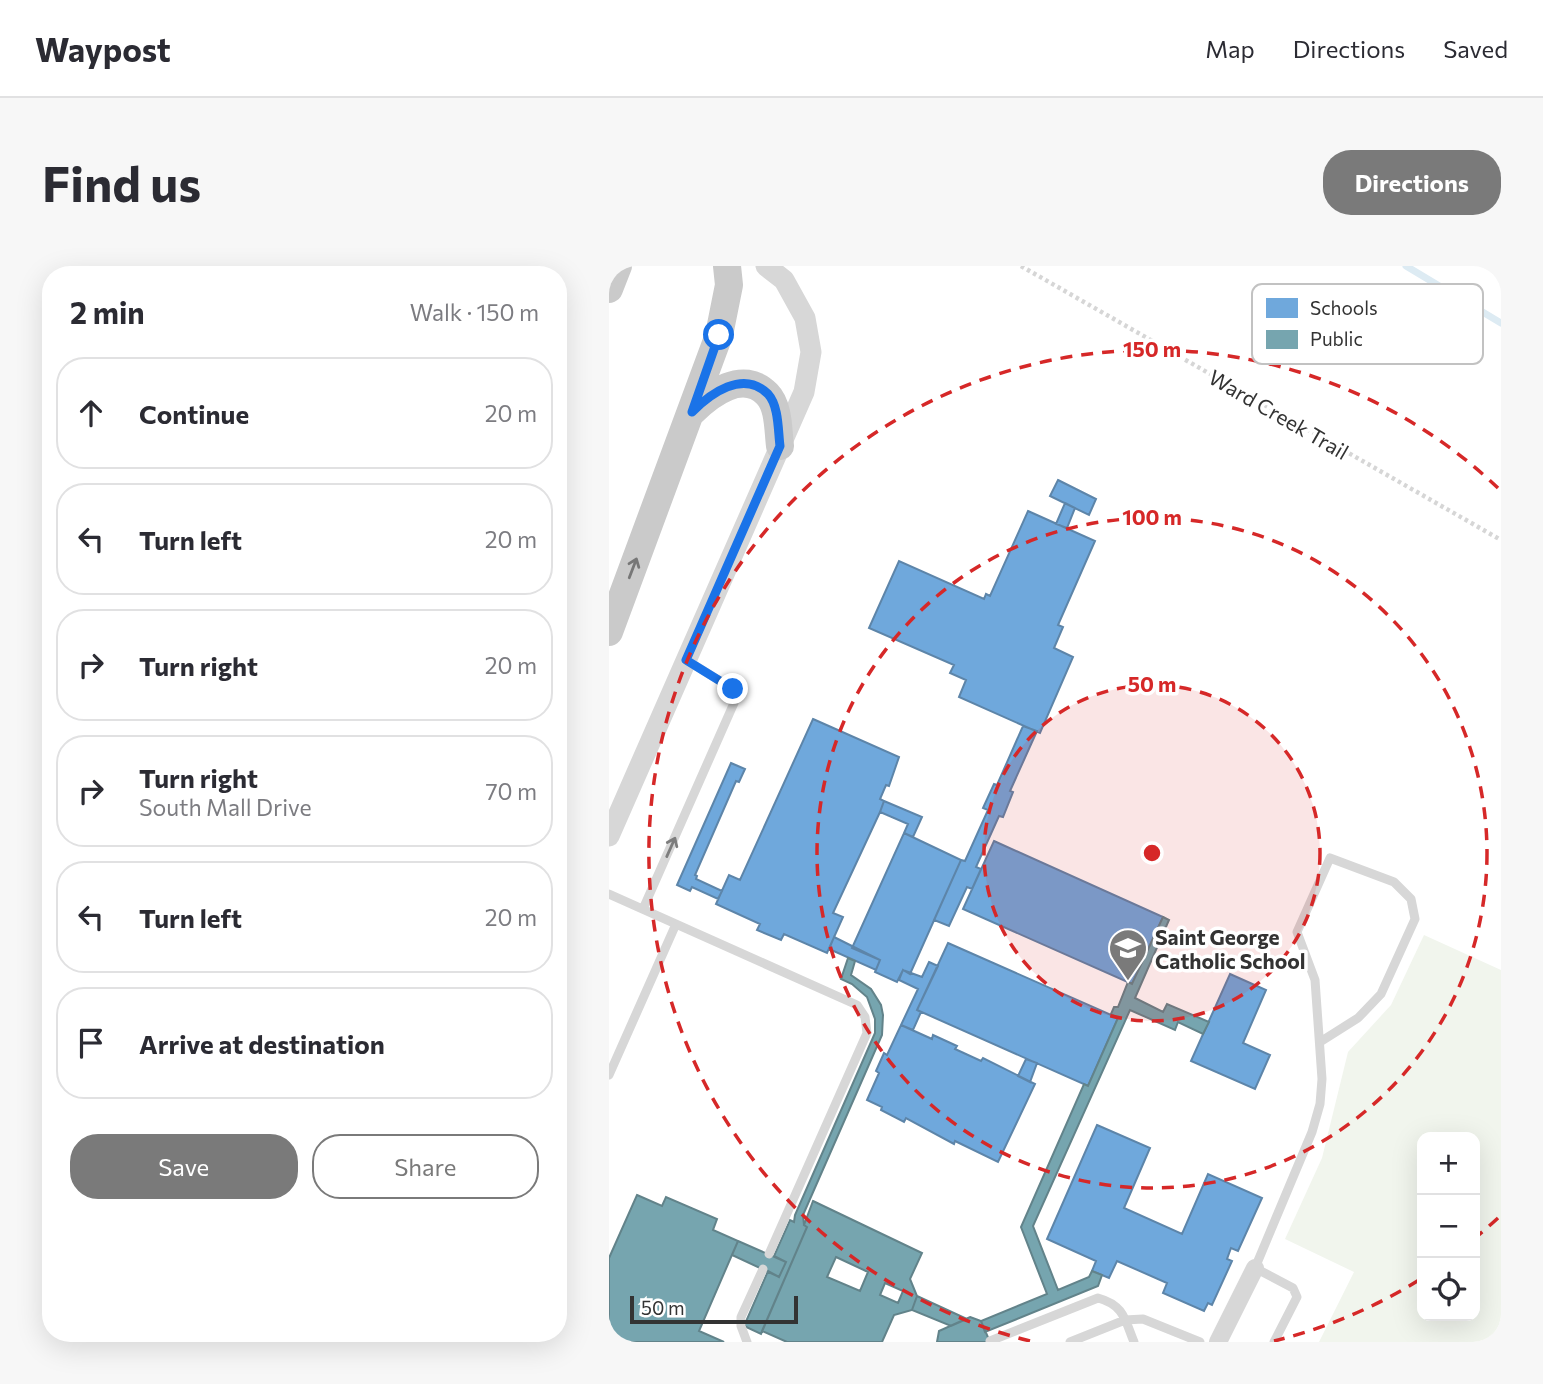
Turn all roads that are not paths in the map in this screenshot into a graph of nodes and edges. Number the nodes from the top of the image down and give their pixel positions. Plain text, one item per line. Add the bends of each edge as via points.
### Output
1 (618, 266) edge
2 (727, 266) edge
3 (767, 266) edge
4 (609, 289) edge
5 (692, 412) junction
6 (780, 446) junction
7 (609, 632) edge
8 (686, 660) junction
9 (609, 836) edge
10 (609, 894) edge
11 (643, 909) junction
12 (676, 924) junction
13 (1320, 1042) junction
14 (609, 1075) edge
15 (769, 1254) dead end
16 (1255, 1268) junction
17 (764, 1269) dead end
18 (1125, 1320) junction
19 (989, 1341) edge
20 (747, 1342) edge
21 (1070, 1342) edge
22 (1134, 1342) edge
23 (1200, 1342) edge
24 (1218, 1342) edge
25 (1275, 1342) edge

1 - 4 main road
2 - 5 main road via 729,285 719,335
3 - 6 street via 784,280 805,318 811,352 804,392
5 - 6 main road via 729,385 751,384 768,394 777,415
7 -> 5 main road
6 - 8 street
8 - 9 street
11 -> 8 lane via 734,703 733,689
10 - 11 lane
11 - 12 lane
12 - 14 lane
12 - 15 lane via 857,1005 865,1017 867,1033
13 - 13 lane via 1315,980 1297,932 1330,859 1394,882 1411,899 1415,919 1381,994 1357,1018
13 - 16 lane via 1320,1104 1312,1132
16 - 24 street
16 - 25 lane via 1293,1288 1297,1297
17 - 20 lane via 741,1317
18 - 19 lane via 1111,1301 1098,1298
18 - 21 lane
18 - 22 lane
18 - 23 lane via 1143,1319

